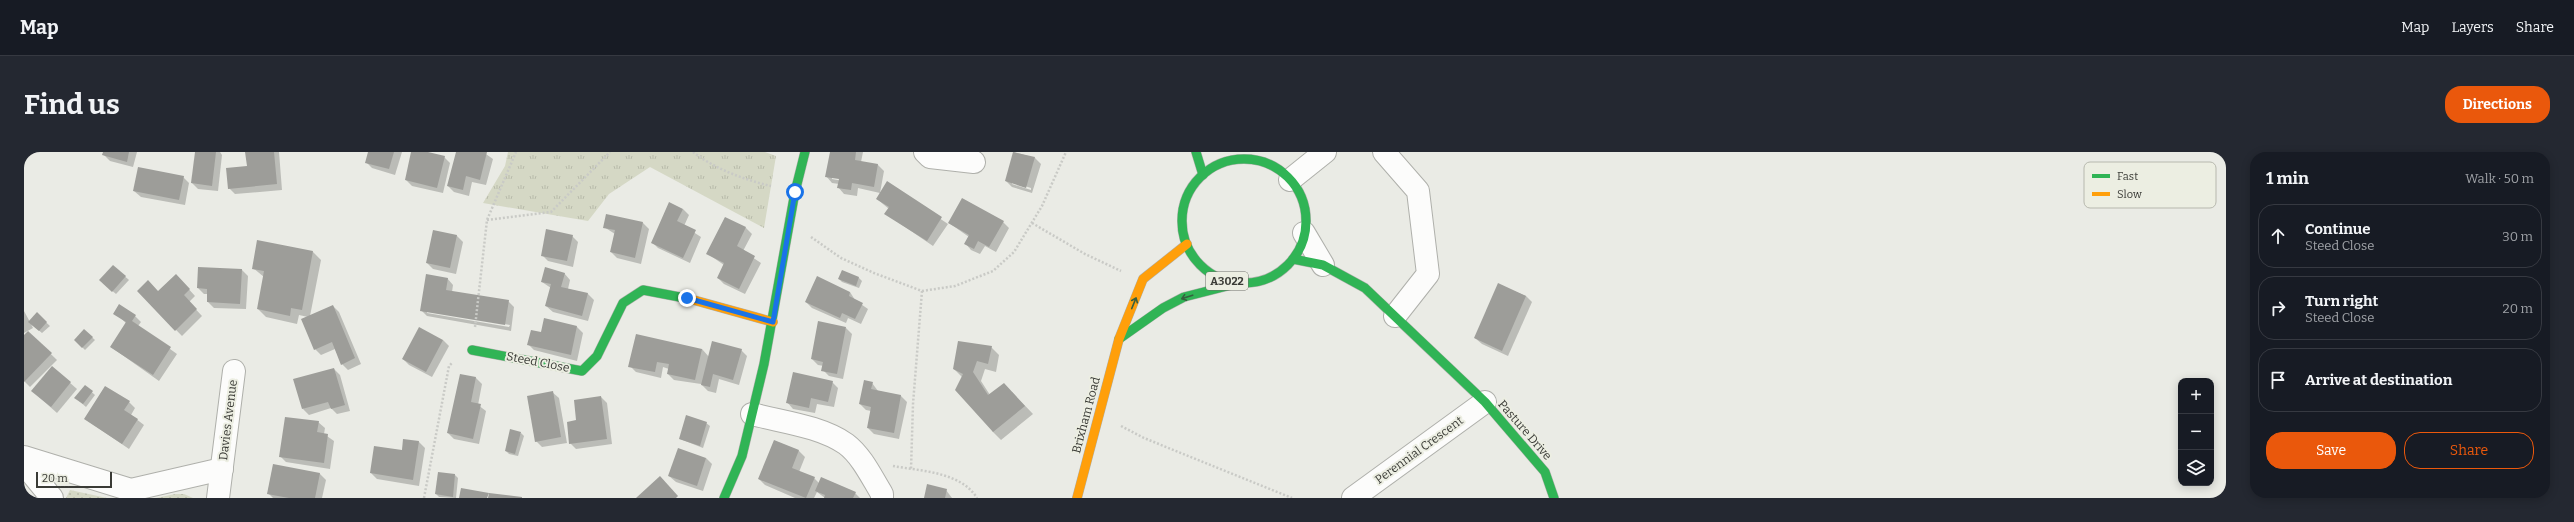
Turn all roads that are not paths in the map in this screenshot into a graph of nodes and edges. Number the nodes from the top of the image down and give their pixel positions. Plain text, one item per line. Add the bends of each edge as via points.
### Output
1 (804, 152) edge
2 (924, 152) edge
3 (1196, 152) edge
4 (1261, 152) edge
5 (1326, 152) edge
6 (1384, 152) edge
7 (974, 162) dead end
8 (1282, 174) junction
9 (1203, 175) junction
10 (1304, 233) junction
11 (1187, 244) junction
12 (1293, 259) junction
13 (1323, 265) junction
14 (1238, 283) junction
15 (1394, 316) junction
16 (773, 322) junction
17 (1119, 339) junction
18 (472, 350) road end
19 (234, 371) dead end
20 (1485, 402) junction
21 (752, 414) junction
22 (24, 457) edge
23 (24, 464) edge
24 (222, 470) junction
25 (52, 498) edge
26 (218, 498) edge
27 (724, 498) edge
28 (882, 498) edge
29 (1077, 498) edge
30 (1353, 498) edge
31 (1554, 498) edge

1 - 16 street
2 - 7 street via 930,156
3 - 9 street
4 - 8 street, A3022
5 - 8 street
6 - 15 street via 1418,191 1428,274
8 - 9 street, A3022 via 1260,162 1238,160 1216,166
8 - 10 street, A3022 via 1304,208
9 - 11 street, A3022 via 1188,195 1184,207 1183,232
10 - 12 street, A3022 via 1299,250
10 - 13 street
11 - 14 street, A3022 via 1202,267 1213,275
17 -> 11 street, Brixham Road via 1143,280 1159,264
12 - 13 street, Pasture Drive
12 - 14 street, A3022 via 1269,278
13 - 15 street, Pasture Drive via 1364,288
14 -> 17 street, A3022 via 1184,297 1163,308
15 - 20 street, Pasture Drive
16 - 18 street, Steed Close via 687,298 643,290 623,303 597,356 582,371
16 - 21 street
17 - 29 street, Brixham Road
19 - 24 street, Davies Avenue
20 - 30 street, Perennial Crescent
20 - 31 street, Pasture Drive via 1545,472
21 - 27 street via 742,456
21 - 28 street via 825,434 846,444 860,459
22 - 24 street, Davies Avenue via 131,490
23 - 25 street
24 - 26 street, Davies Avenue

